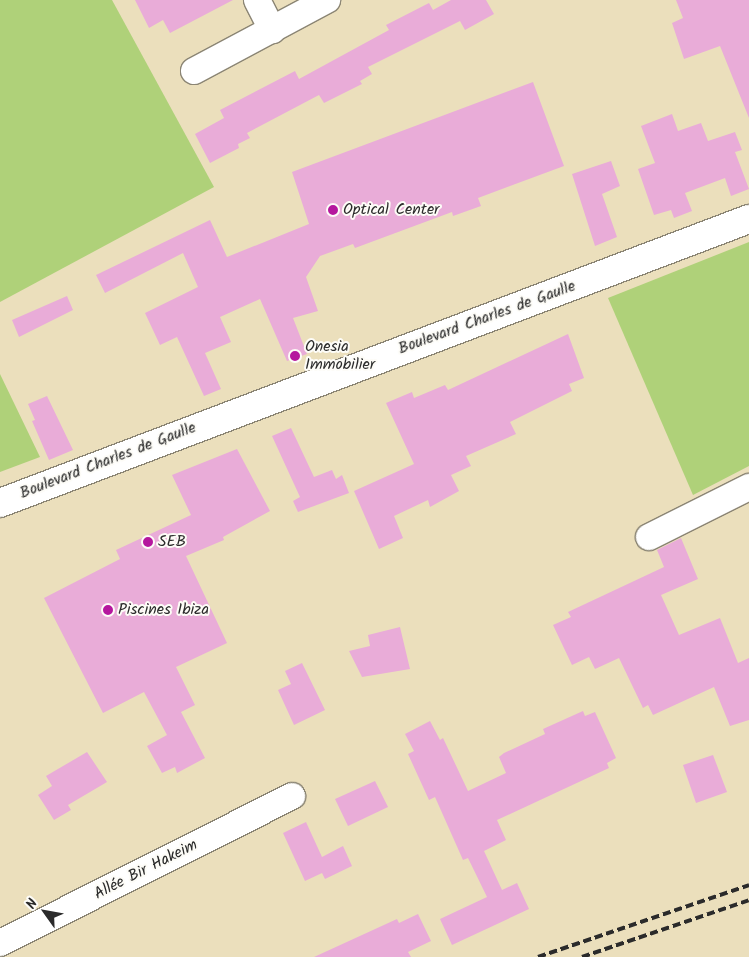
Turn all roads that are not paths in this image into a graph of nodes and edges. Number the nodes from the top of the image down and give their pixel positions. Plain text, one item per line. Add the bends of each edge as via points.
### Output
1 (256, 0) edge
2 (327, 0) edge
3 (272, 30) junction
4 (194, 71) dead end
5 (749, 219) edge
6 (749, 487) edge
7 (0, 503) edge
8 (649, 537) dead end
9 (292, 796) dead end
10 (0, 943) edge

1 - 3 street
2 - 3 street
3 - 4 street
5 - 7 main road, Boulevard Charles de Gaulle
6 - 8 street
9 - 10 street, Allée Bir Hakeim

